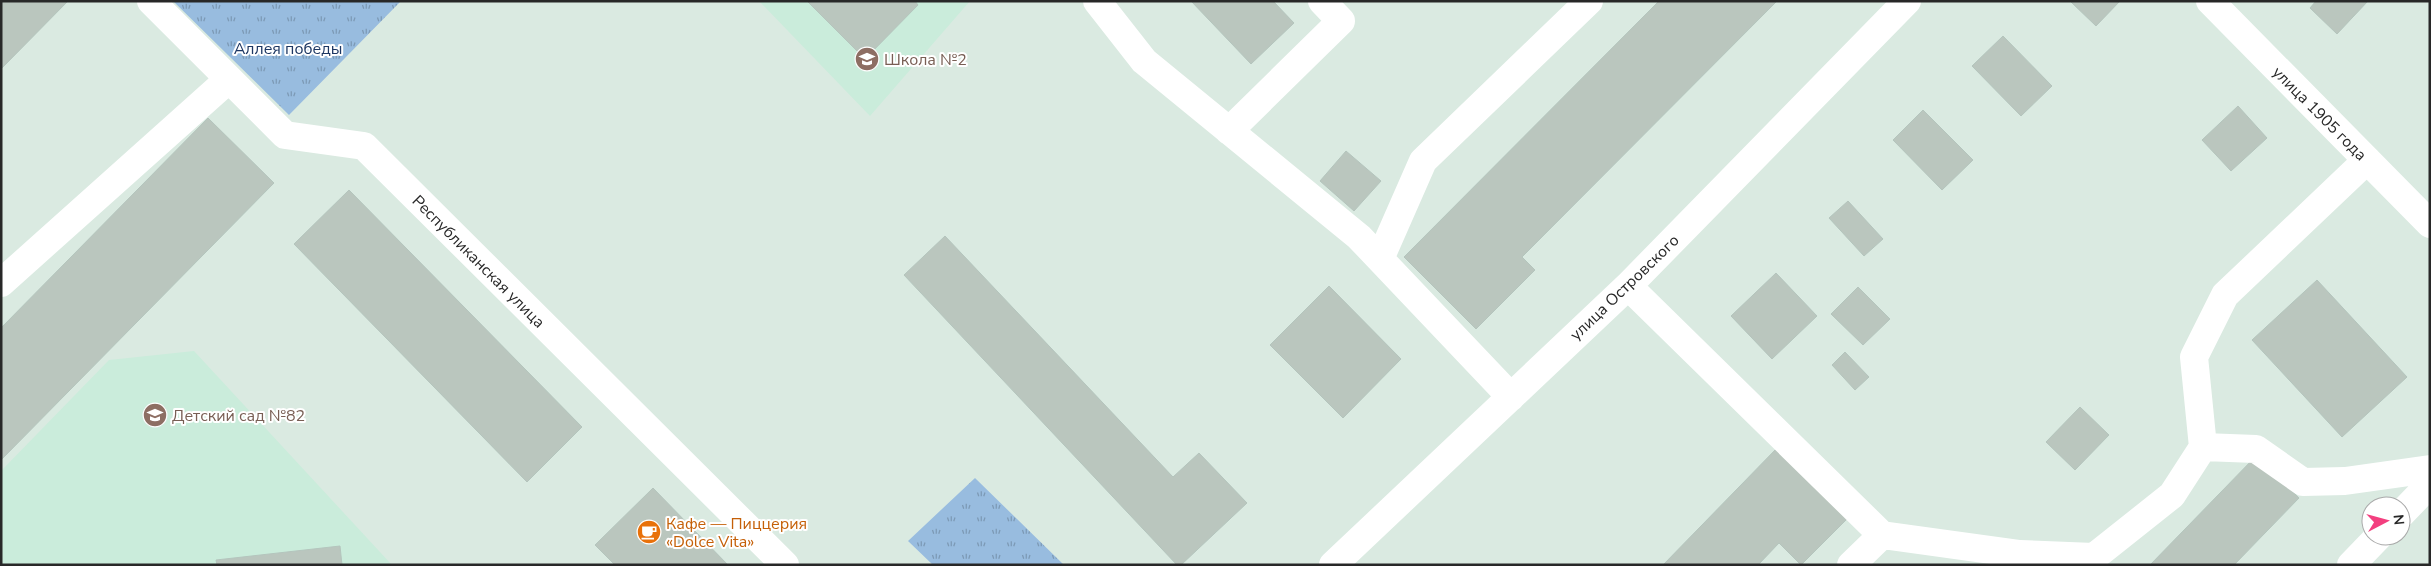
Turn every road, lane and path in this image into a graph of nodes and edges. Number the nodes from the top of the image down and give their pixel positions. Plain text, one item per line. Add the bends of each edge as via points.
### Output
1 (151, 1) edge
2 (1096, 1) edge
3 (1322, 1) edge
4 (1589, 1) edge
5 (1907, 1) edge
6 (2210, 1) edge
7 (229, 79) junction
8 (1229, 131) junction
9 (2367, 160) junction
10 (2430, 224) edge
11 (1380, 259) junction
12 (1, 283) edge
13 (1628, 286) junction
14 (1511, 397) junction
15 (2203, 447) junction
16 (2430, 469) edge
17 (2430, 484) edge
18 (2411, 504) edge
19 (1882, 535) junction
20 (2369, 546) edge
21 (785, 565) edge
22 (1332, 565) edge
23 (1851, 565) edge
24 (2351, 565) edge

1 - 7 street, Республиканская улица
2 - 8 street via 1144,61
3 - 8 street via 1341,22
4 - 11 street via 1423,161
5 - 13 street, улица Островского
6 - 9 street, улица 1905 года
7 - 12 street
7 - 21 street, Республиканская улица via 285,134 364,146
8 - 11 street via 1359,237
9 - 10 street, улица 1905 года
9 - 15 street via 2225,295 2194,357
11 - 14 street
13 - 14 street, улица Островского
13 - 19 street
14 - 22 street, улица Островского
15 - 16 street via 2256,449 2303,482 2345,481
15 - 19 street via 2172,495 2094,557 2020,554
17 - 18 street
19 - 23 street
20 - 24 street

